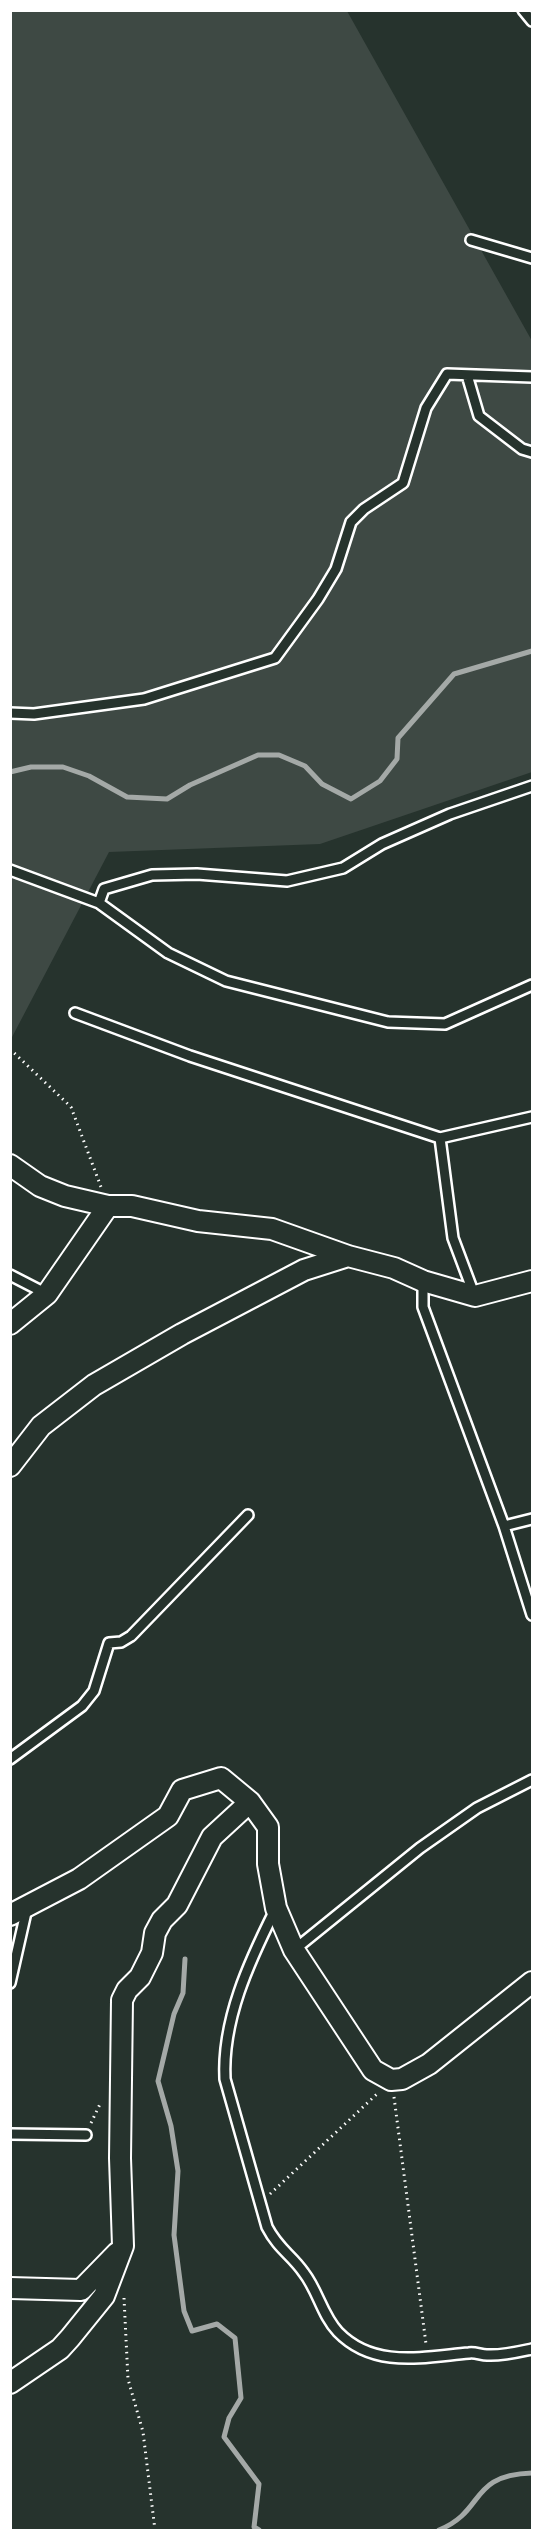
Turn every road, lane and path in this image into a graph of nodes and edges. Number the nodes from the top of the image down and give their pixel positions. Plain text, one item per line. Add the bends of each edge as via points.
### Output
1 (523, 10) edge
2 (532, 21) edge
3 (471, 240) dead end
4 (532, 258) edge
5 (467, 375) junction
6 (532, 377) edge
7 (532, 452) edge
8 (10, 713) edge
9 (532, 786) edge
10 (10, 870) edge
11 (99, 903) junction
12 (532, 985) edge
13 (75, 1012) dead end
14 (10, 1049) edge
15 (532, 1117) edge
16 (440, 1138) junction
17 (10, 1165) edge
18 (108, 1206) junction
19 (348, 1256) junction
20 (10, 1275) edge
21 (423, 1281) junction
22 (532, 1281) edge
23 (47, 1294) junction
24 (475, 1296) junction
25 (10, 1324) edge
26 (10, 1466) edge
27 (248, 1515) dead end
28 (532, 1519) edge
29 (504, 1526) junction
30 (532, 1615) edge
31 (10, 1760) edge
32 (532, 1780) edge
33 (250, 1803) junction
34 (276, 1908) junction
35 (19, 1910) edge
36 (294, 1950) junction
37 (532, 1982) edge
38 (10, 1983) edge
39 (392, 2080) junction
40 (10, 2134) edge
41 (86, 2134) dead end
42 (260, 2203) junction
43 (123, 2246) junction
44 (10, 2288) edge
45 (124, 2295) dead end
46 (532, 2349) edge
47 (428, 2357) junction
48 (10, 2383) edge
49 (155, 2530) edge

1 - 2 lane
3 - 4 lane
5 - 6 lane
5 - 7 lane via 479,416 522,449
5 - 8 lane via 447,374 426,408 404,483 351,522 336,569 274,658 144,699 34,714
9 - 11 lane via 431,822 382,844 343,868 287,881 152,875 104,890
10 - 11 lane
11 - 12 lane via 168,953 226,981 388,1022 445,1024
13 - 16 lane via 190,1056
14 - 18 path via 71,1107
15 - 16 lane
16 - 24 lane via 453,1238
17 - 18 street via 40,1186
18 - 19 street via 132,1206 198,1221 272,1229
18 - 23 street
19 - 21 street via 394,1268
19 - 26 street via 304,1270 94,1385 41,1426
20 - 23 lane
21 - 24 street
21 - 29 lane via 423,1307
22 - 24 street
23 - 25 street
27 - 31 lane via 131,1636 121,1642 109,1642 94,1691 82,1706
28 - 29 lane
29 - 30 lane
32 - 36 lane via 477,1808 420,1848
33 - 34 street via 268,1827 268,1864
33 - 35 street via 221,1778 182,1790 168,1815 79,1879
33 - 43 street via 212,1837 177,1905 155,1933 152,1953 140,1977 122,2000
34 - 36 street
34 - 42 lane via 252,1958 224,2055 225,2079
35 - 38 lane
36 - 39 street via 373,2070
37 - 39 street via 429,2064 402,2079
39 - 42 path
39 - 47 path
40 - 41 lane
42 - 47 lane via 277,2245 302,2270 339,2332 373,2355 397,2359
43 - 44 street via 81,2290
43 - 48 street via 104,2296 70,2338
45 - 49 path via 128,2379 143,2432
46 - 47 lane via 502,2355 471,2352

